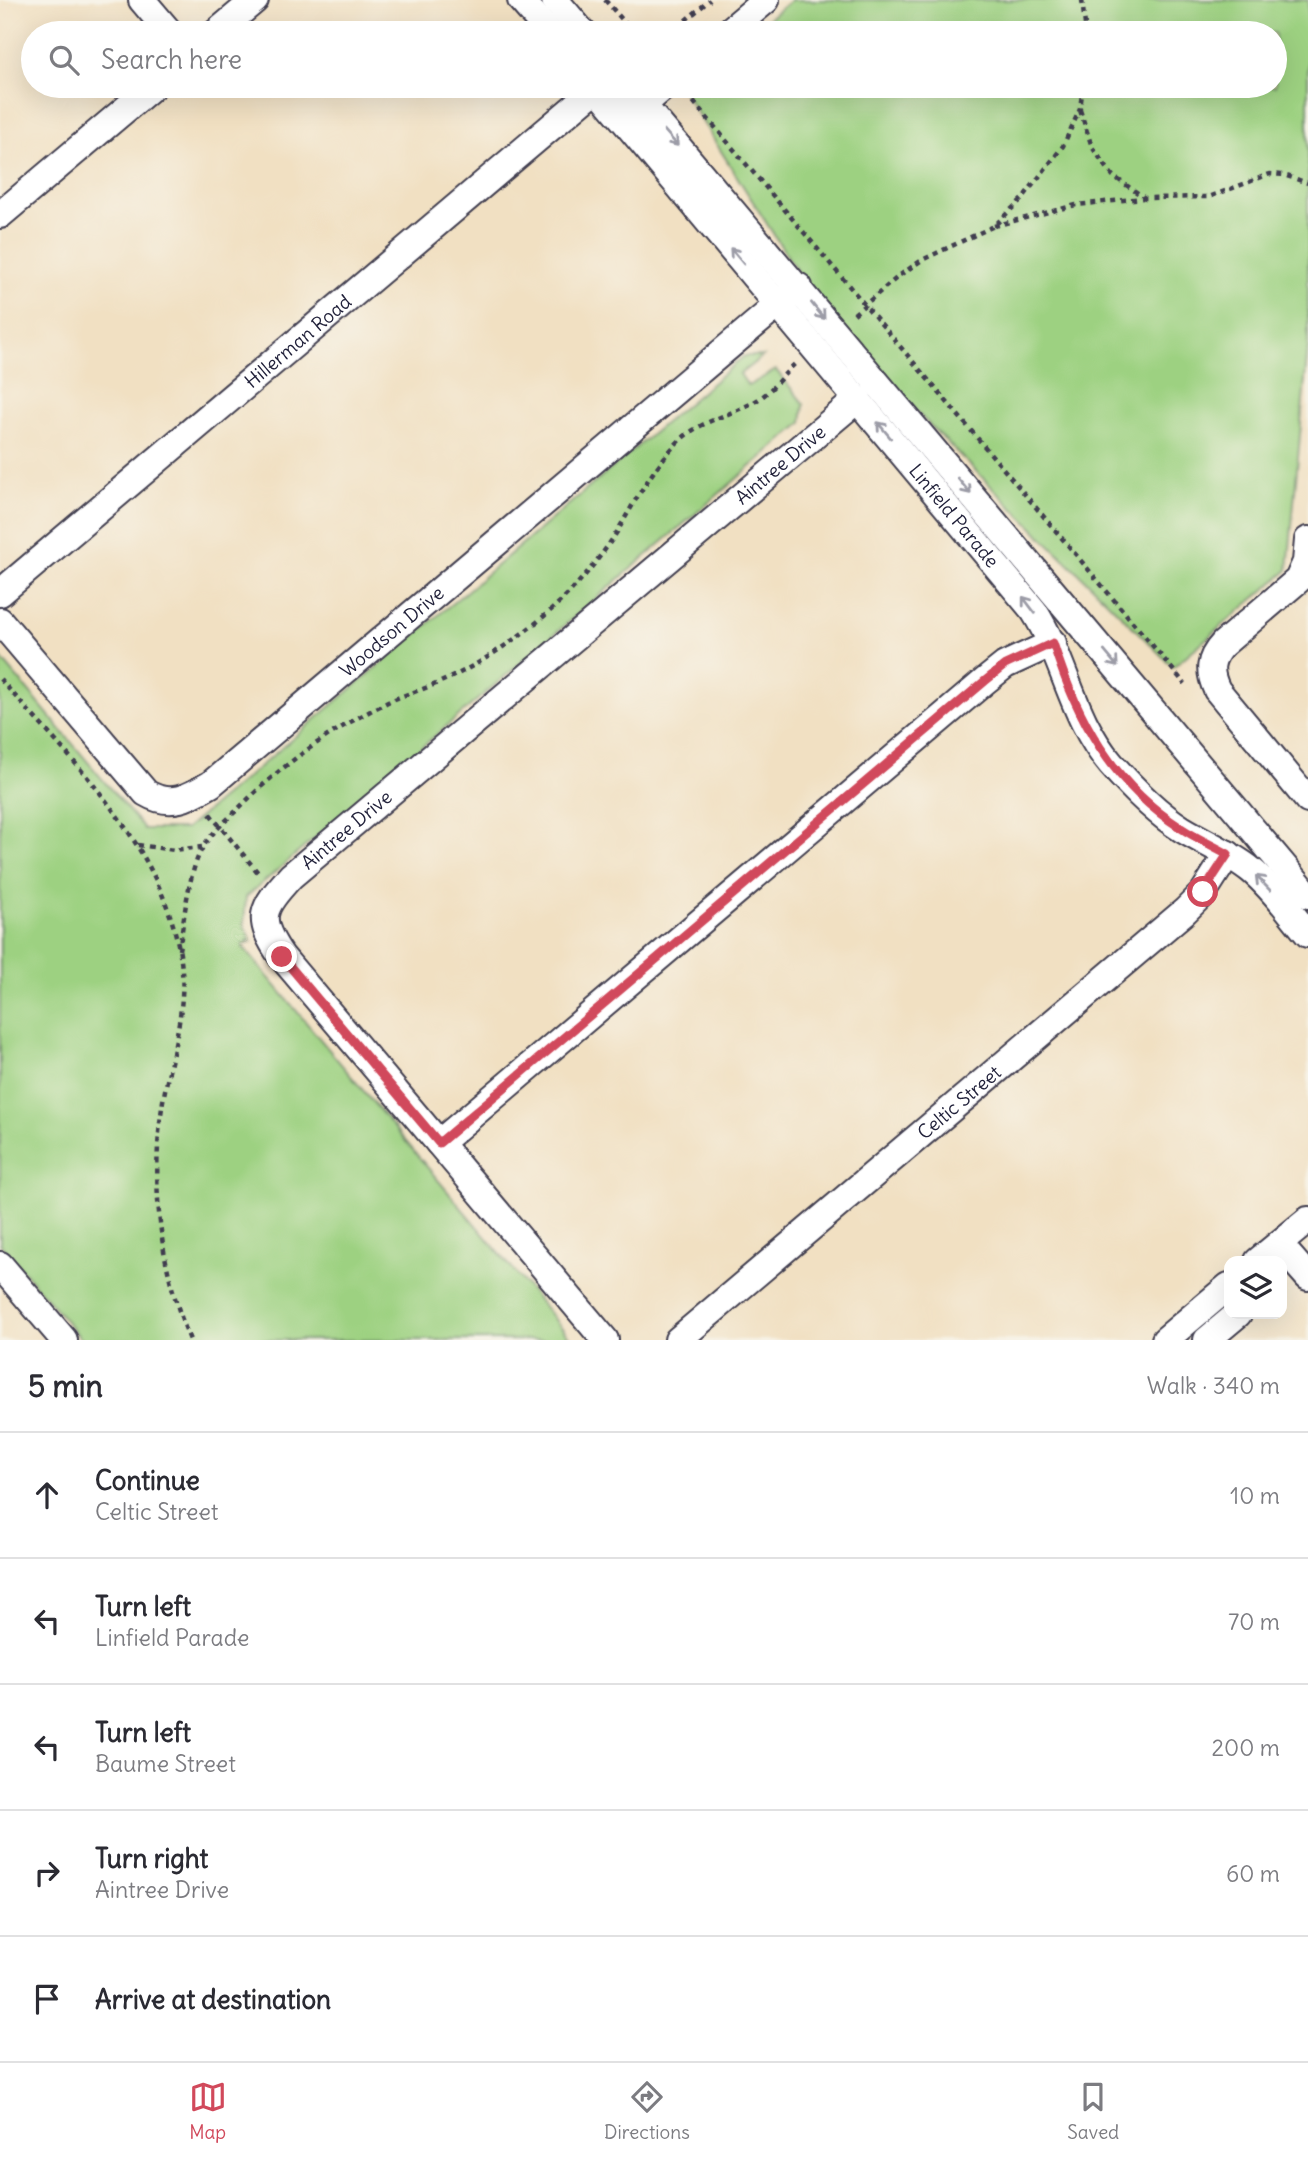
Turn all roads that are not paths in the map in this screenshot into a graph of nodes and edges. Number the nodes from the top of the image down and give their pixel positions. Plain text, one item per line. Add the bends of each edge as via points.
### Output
1 (142, 0) edge
2 (255, 0) edge
3 (521, 0) edge
4 (555, 0) edge
5 (766, 0) edge
6 (160, 21) edge
7 (230, 21) edge
8 (539, 21) edge
9 (573, 21) edge
10 (741, 21) edge
11 (139, 98) edge
12 (583, 98) edge
13 (605, 98) edge
14 (638, 98) edge
15 (0, 215) edge
16 (799, 287) junction
17 (778, 306) junction
18 (858, 399) junction
19 (1308, 541) edge
20 (0, 593) edge
21 (0, 621) edge
22 (1053, 643) junction
23 (1308, 800) edge
24 (1228, 854) junction
25 (1308, 895) edge
26 (1308, 934) edge
27 (439, 1143) junction
28 (1308, 1220) edge
29 (1279, 1244) junction
30 (1264, 1256) edge
31 (0, 1265) edge
32 (1299, 1268) edge
33 (1224, 1290) edge
34 (1232, 1319) edge
35 (64, 1340) edge
36 (605, 1340) edge
37 (678, 1340) edge
38 (1165, 1340) edge
39 (1207, 1340) edge

1 - 6 street
2 - 7 street
3 - 8 street
4 - 9 street
5 - 10 street
11 - 15 street
12 - 20 street, Hillerman Road
17 -> 13 street, Linfield Parade
14 -> 16 street, Linfield Parade
16 - 17 street, Woodson Drive
16 -> 25 street, Linfield Parade
17 - 18 street, Linfield Parade
17 - 21 street, Woodson Drive via 222,775 192,795 167,802 146,793
22 -> 18 street, Linfield Parade via 1016,588
18 - 27 street, Aintree Drive via 275,893 265,911 270,940
19 - 23 street via 1298,580 1214,653 1210,671 1217,690
22 - 24 street, Linfield Parade via 1079,714 1109,761 1160,813
22 - 27 street via 1005,665 985,681
26 -> 24 street, Linfield Parade via 1264,883
24 - 37 street, Celtic Street via 1185,911
27 - 36 street, Aintree Drive
28 - 29 street
29 - 30 street
29 - 32 street
31 - 35 street
33 - 38 street
34 - 39 street

